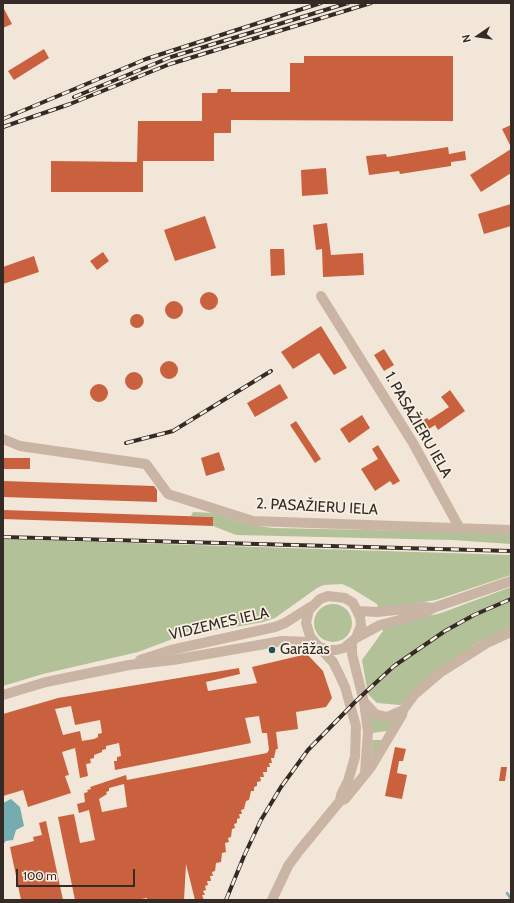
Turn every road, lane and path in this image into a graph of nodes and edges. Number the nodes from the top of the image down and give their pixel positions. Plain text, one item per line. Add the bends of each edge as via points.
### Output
1 (321, 296) dead end
2 (3, 440) edge
3 (459, 527) junction
4 (511, 530) edge
5 (511, 581) edge
6 (313, 605) junction
7 (433, 608) junction
8 (358, 611) junction
9 (511, 632) edge
10 (354, 641) junction
11 (316, 644) junction
12 (129, 665) junction
13 (3, 695) edge
14 (364, 702) junction
15 (403, 710) junction
16 (356, 726) junction
17 (390, 734) junction
18 (368, 736) junction
19 (364, 772) junction
20 (340, 801) junction
21 (272, 900) edge

1 - 3 street, 1. PASAŽIERU IELA via 413,443
2 - 3 street, 2. PASAŽIERU IELA via 20,446 146,464 168,494 254,521
3 - 4 street
5 - 7 street, VIDZEMES IELA
6 - 8 street, VIDZEMES IELA via 328,596 337,596 345,598
6 - 11 street via 306,623
6 - 12 street, VIDZEMES IELA via 275,627 171,650
7 - 8 street, VIDZEMES IELA
7 - 10 street, VIDZEMES IELA via 426,613 380,625
8 - 10 street via 361,625
9 - 15 street via 488,643 442,672 414,695
10 - 11 street, VIDZEMES IELA via 336,650 327,650
10 - 14 street via 352,654
11 - 12 street, VIDZEMES IELA via 282,641 181,659
11 - 16 street via 333,662 339,674
12 - 13 street, VIDZEMES IELA via 46,682
14 - 15 street via 368,708 381,716 394,716
14 - 18 street
15 - 17 street
16 - 18 street
16 - 20 street via 355,757
17 - 18 street via 382,737
17 - 19 street via 371,767
18 - 19 street
19 - 20 street via 346,799
20 - 21 street via 292,861

